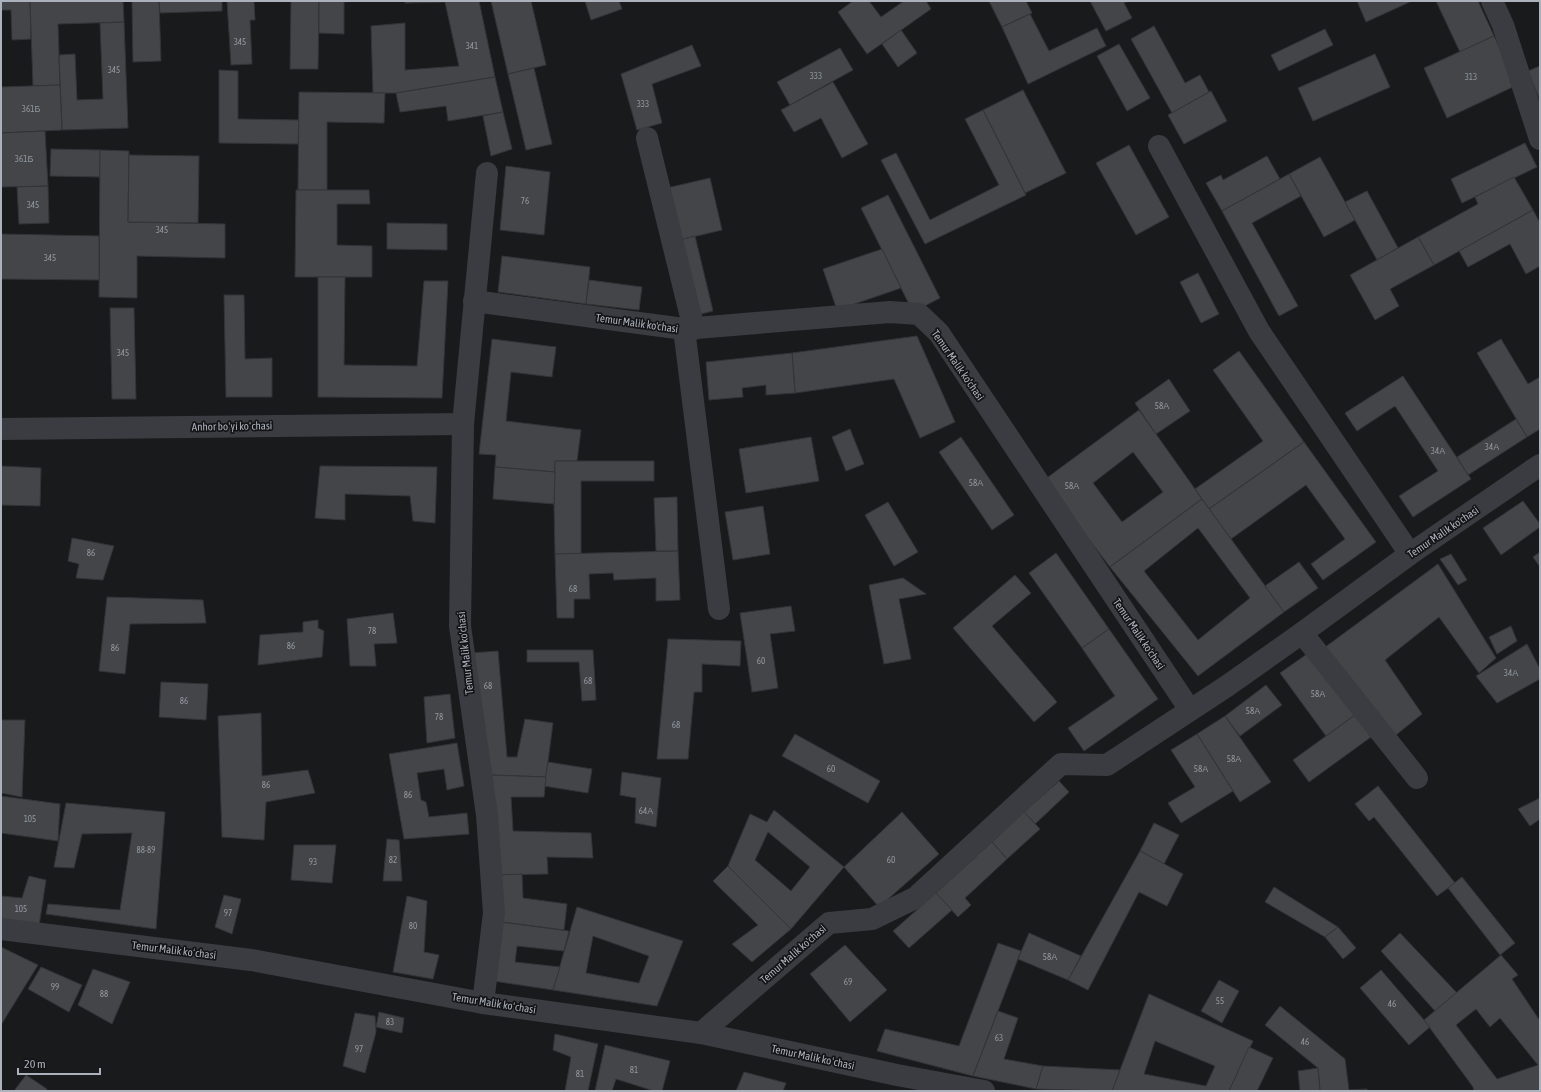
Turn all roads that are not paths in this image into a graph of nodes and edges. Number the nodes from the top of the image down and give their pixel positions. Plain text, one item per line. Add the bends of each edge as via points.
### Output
1 (1492, 1) edge
2 (647, 138) dead end
3 (1540, 140) edge
4 (1159, 146) dead end
5 (487, 173) dead end
6 (474, 301) junction
7 (689, 329) junction
8 (463, 424) junction
9 (1, 429) edge
10 (1540, 465) edge
11 (1410, 554) junction
12 (719, 609) dead end
13 (1302, 633) junction
14 (1190, 710) junction
15 (1417, 778) dead end
16 (1, 929) edge
17 (482, 1003) junction
18 (701, 1033) junction
19 (894, 1083) edge
20 (984, 1091) edge

1 - 3 street via 1503,24
2 - 7 street
4 - 11 street via 1259,331
5 - 6 street, Temur Malik ko'chasi
6 - 7 street, Temur Malik ko'chasi
6 - 8 street, Temur Malik ko'chasi
7 - 12 street
7 - 14 street, Temur Malik ko'chasi via 890,312 919,314 939,333
8 - 9 street, Anhor boʻyi koʻchasi
8 - 17 street, Temur Malik ko'chasi via 460,626 486,815 494,913
10 - 11 street, Temur Malik ko'chasi
11 - 13 street, Temur Malik ko'chasi
13 - 14 street, Temur Malik ko'chasi
13 - 15 street
14 - 18 street, Temur Malik ko'chasi via 1108,765 1061,764 915,898 872,919 830,923
16 - 17 street, Temur Malik koʻchasi via 251,960
17 - 18 street, Temur Malik koʻchasi
18 - 19 street, Temur Malik koʻchasi
19 - 20 street, Temur Malik koʻchasi

